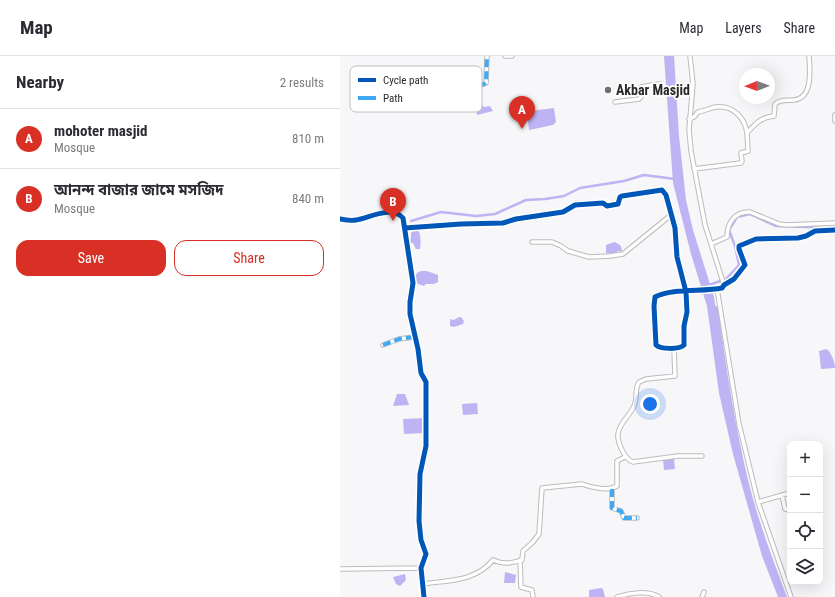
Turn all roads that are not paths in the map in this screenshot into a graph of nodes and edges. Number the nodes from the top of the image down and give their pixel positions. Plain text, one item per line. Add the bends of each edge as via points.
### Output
1 (487, 56) edge
2 (505, 56) edge
3 (512, 56) edge
4 (690, 56) edge
5 (809, 56) edge
6 (482, 85) edge
7 (692, 89) junction
8 (615, 102) dead end
9 (835, 115) edge
10 (689, 119) junction
11 (835, 121) edge
12 (747, 133) junction
13 (694, 169) junction
14 (671, 214) junction
15 (340, 219) edge
16 (835, 224) edge
17 (405, 228) junction
18 (835, 230) edge
19 (532, 242) dead end
20 (711, 244) junction
21 (724, 284) junction
22 (715, 290) junction
23 (686, 292) junction
24 (414, 337) junction
25 (383, 345) dead end
26 (674, 348) junction
27 (702, 456) dead end
28 (625, 457) junction
29 (612, 488) junction
30 (787, 493) edge
31 (782, 495) junction
32 (758, 502) junction
33 (787, 509) edge
34 (637, 518) dead end
35 (520, 560) junction
36 (422, 568) junction
37 (340, 569) edge
38 (423, 584) junction
39 (704, 592) dead end
40 (424, 597) edge
41 (533, 597) edge
42 (617, 597) edge
43 (659, 597) edge
44 (702, 597) edge
45 (792, 597) edge

1 - 6 street via 486,83
2 - 3 street
4 - 7 street
5 - 12 street via 809,85 801,98 778,101 775,104 774,116 764,117
7 - 8 street via 663,92 659,84 642,86 640,99
7 - 10 street
9 - 11 street
10 - 12 street via 698,112 714,108 730,109 744,122
10 - 13 street
12 - 13 street via 748,151 741,152 741,162
13 - 20 street via 702,214
14 - 17 street via 662,190 622,196 615,205 575,205 563,212 503,223
14 - 19 street via 623,254 589,257 568,251 552,242
14 - 23 street via 675,228 677,257
15 - 17 street via 354,220 385,212 396,213 403,218
16 - 20 street via 779,224 746,212 732,219 727,238
17 - 24 street via 413,283 410,307
18 - 21 street via 815,231 798,238 756,239 740,246 745,266 734,279
20 - 21 street
21 - 22 street via 722,288
22 - 23 street
22 - 32 street via 736,411
23 - 26 street via 684,345 681,348
23 - 26 street via 659,295 654,300 656,345
24 - 25 street
24 - 36 street via 421,373 426,382 426,446 420,474 419,521 426,554
26 - 28 street via 675,376 646,379 637,385 634,406 618,430
27 - 28 street via 663,457 638,462 629,461
28 - 29 street via 617,461 617,486
29 - 34 street via 612,508 622,512 624,518
29 - 35 street via 582,484 542,488 539,534 523,551
30 - 31 street
31 - 32 street
31 - 33 street
32 - 45 street
35 - 38 street via 509,564 493,560 486,568 472,576
35 - 41 street via 521,587 532,590
36 - 37 street
36 - 38 street
38 - 40 street
39 - 44 street
42 - 43 street via 650,593

